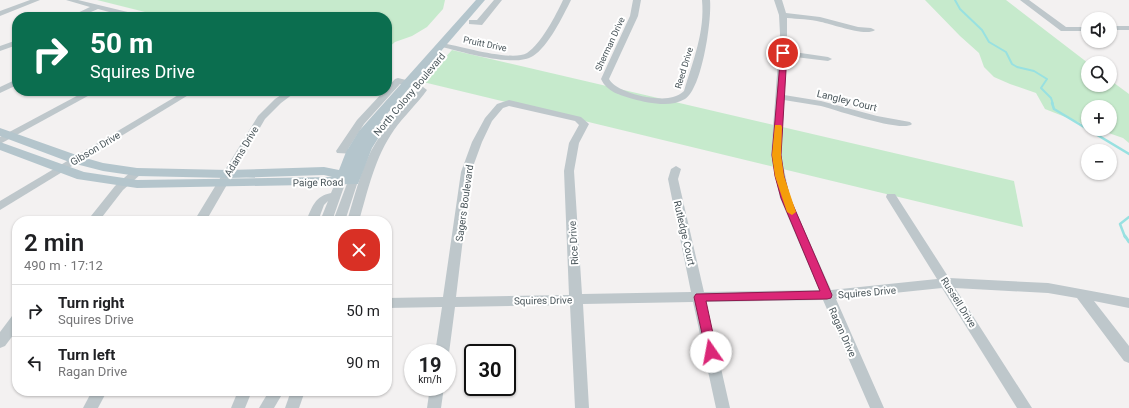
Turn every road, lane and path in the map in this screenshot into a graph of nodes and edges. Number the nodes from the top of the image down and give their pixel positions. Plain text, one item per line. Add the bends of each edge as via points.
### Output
1 (36, 0) edge
2 (70, 0) edge
3 (481, 0) edge
4 (490, 0) edge
5 (498, 0) edge
6 (567, 0) edge
7 (636, 0) edge
8 (706, 0) edge
9 (778, 0) edge
10 (1024, 0) edge
11 (97, 7) junction
12 (85, 12) edge
13 (117, 12) edge
14 (0, 14) edge
15 (783, 15) junction
16 (472, 22) junction
17 (1117, 28) edge
18 (1129, 28) edge
19 (1081, 29) edge
20 (871, 30) dead end
21 (12, 44) edge
22 (446, 46) junction
23 (0, 49) edge
24 (783, 53) junction
25 (828, 59) dead end
26 (12, 84) edge
27 (410, 85) junction
28 (0, 90) edge
29 (84, 96) edge
30 (182, 96) edge
31 (286, 96) edge
32 (640, 97) joint
33 (781, 97) junction
34 (545, 110) joint
35 (907, 124) dead end
36 (4, 136) edge
37 (0, 146) edge
38 (350, 156) junction
39 (77, 160) junction
40 (60, 169) junction
41 (676, 169) dead end
42 (324, 171) junction
43 (137, 172) junction
44 (225, 179) junction
45 (346, 179) junction
46 (124, 183) junction
47 (335, 196) junction
48 (891, 197) dead end
49 (0, 206) edge
50 (97, 216) edge
51 (203, 216) edge
52 (314, 216) edge
53 (328, 216) edge
54 (340, 216) edge
55 (355, 216) edge
56 (947, 283) junction
57 (1080, 293) junction
58 (827, 295) junction
59 (700, 297) junction
60 (576, 299) junction
61 (450, 302) junction
62 (392, 303) edge
63 (1129, 303) edge
64 (12, 326) edge
65 (0, 342) edge
66 (443, 344) edge
67 (1129, 357) edge
68 (97, 396) edge
69 (243, 396) edge
70 (266, 396) edge
71 (273, 396) edge
72 (296, 396) edge
73 (436, 396) edge
74 (90, 408) edge
75 (238, 408) edge
76 (265, 408) edge
77 (292, 408) edge
78 (434, 408) edge
79 (582, 408) edge
80 (723, 408) edge
81 (877, 408) edge
82 (1025, 408) edge

1 - 14 street
2 - 11 street
3 - 22 main road, North Colony Boulevard
4 - 16 main road, North Colony Boulevard
5 - 16 street via 479,23
6 - 22 street, Pruitt Drive via 535,52 525,57 504,58
7 - 32 street, Sherman Drive via 634,16 605,79 612,88
8 - 32 street, Reed Drive via 705,32 688,92 683,98 666,102
9 - 15 street, Ragan Drive
10 - 19 street via 1064,29
11 - 12 street
11 - 13 street
15 - 20 street via 820,19
15 - 24 street, Ragan Drive
16 - 22 main road, North Colony Boulevard
17 - 18 street
21 - 23 street
22 - 27 main road, North Colony Boulevard
24 - 25 street
24 - 33 street, Ragan Drive
26 - 28 street
27 - 38 main road, North Colony Boulevard via 373,121
27 - 45 main road, North Colony Boulevard
27 - 55 street via 423,90 380,144
29 - 36 street
30 - 39 street, Gibson Drive
31 - 44 street, Adams Drive via 261,118
33 - 35 street, Langley Court via 826,105 878,120
33 - 58 street, Ragan Drive via 776,155 780,176 786,198
34 - 60 street, Rice Drive via 578,119 584,124 574,143 570,171
34 - 61 street, Sagers Boulevard via 514,103 503,104 488,120 477,142 466,172
36 - 39 main road, Paige Road
37 - 40 main road, Paige Road
38 - 42 main road via 340,165
38 - 45 main road, North Colony Boulevard
39 - 40 street, Gibson Drive
39 - 43 main road, Paige Road
40 - 46 main road, Paige Road via 82,176
40 - 49 street, Gibson Drive
41 - 59 street, Rutledge Court via 673,179
42 - 44 main road, Paige Road
42 - 45 main road, Paige Road
43 - 44 main road, Paige Road
43 - 46 street
44 - 45 main road, Paige Road
44 - 46 main road, Paige Road via 153,185
44 - 51 street, Adams Drive
45 - 47 street, North Colony Boulevard
45 - 54 street, North Colony Boulevard
46 - 50 street
47 - 52 street via 321,199
47 - 53 street, North Colony Boulevard
48 - 56 street, Russell Drive
56 - 57 street, Squires Drive via 1009,285
56 - 58 street, Squires Drive
56 - 82 street, Russell Drive
57 - 63 street, Squires Drive
57 - 67 street
58 - 59 street, Squires Drive
58 - 81 street, Ragan Drive
59 - 60 street, Squires Drive
59 - 80 street, Rutledge Court
60 - 61 street, Squires Drive
60 - 79 street, Rice Drive
61 - 62 street, Squires Drive
61 - 66 street, Sagers Boulevard
64 - 65 street
68 - 74 street
69 - 75 street
70 - 76 street
71 - 76 street
72 - 77 street
73 - 78 street

